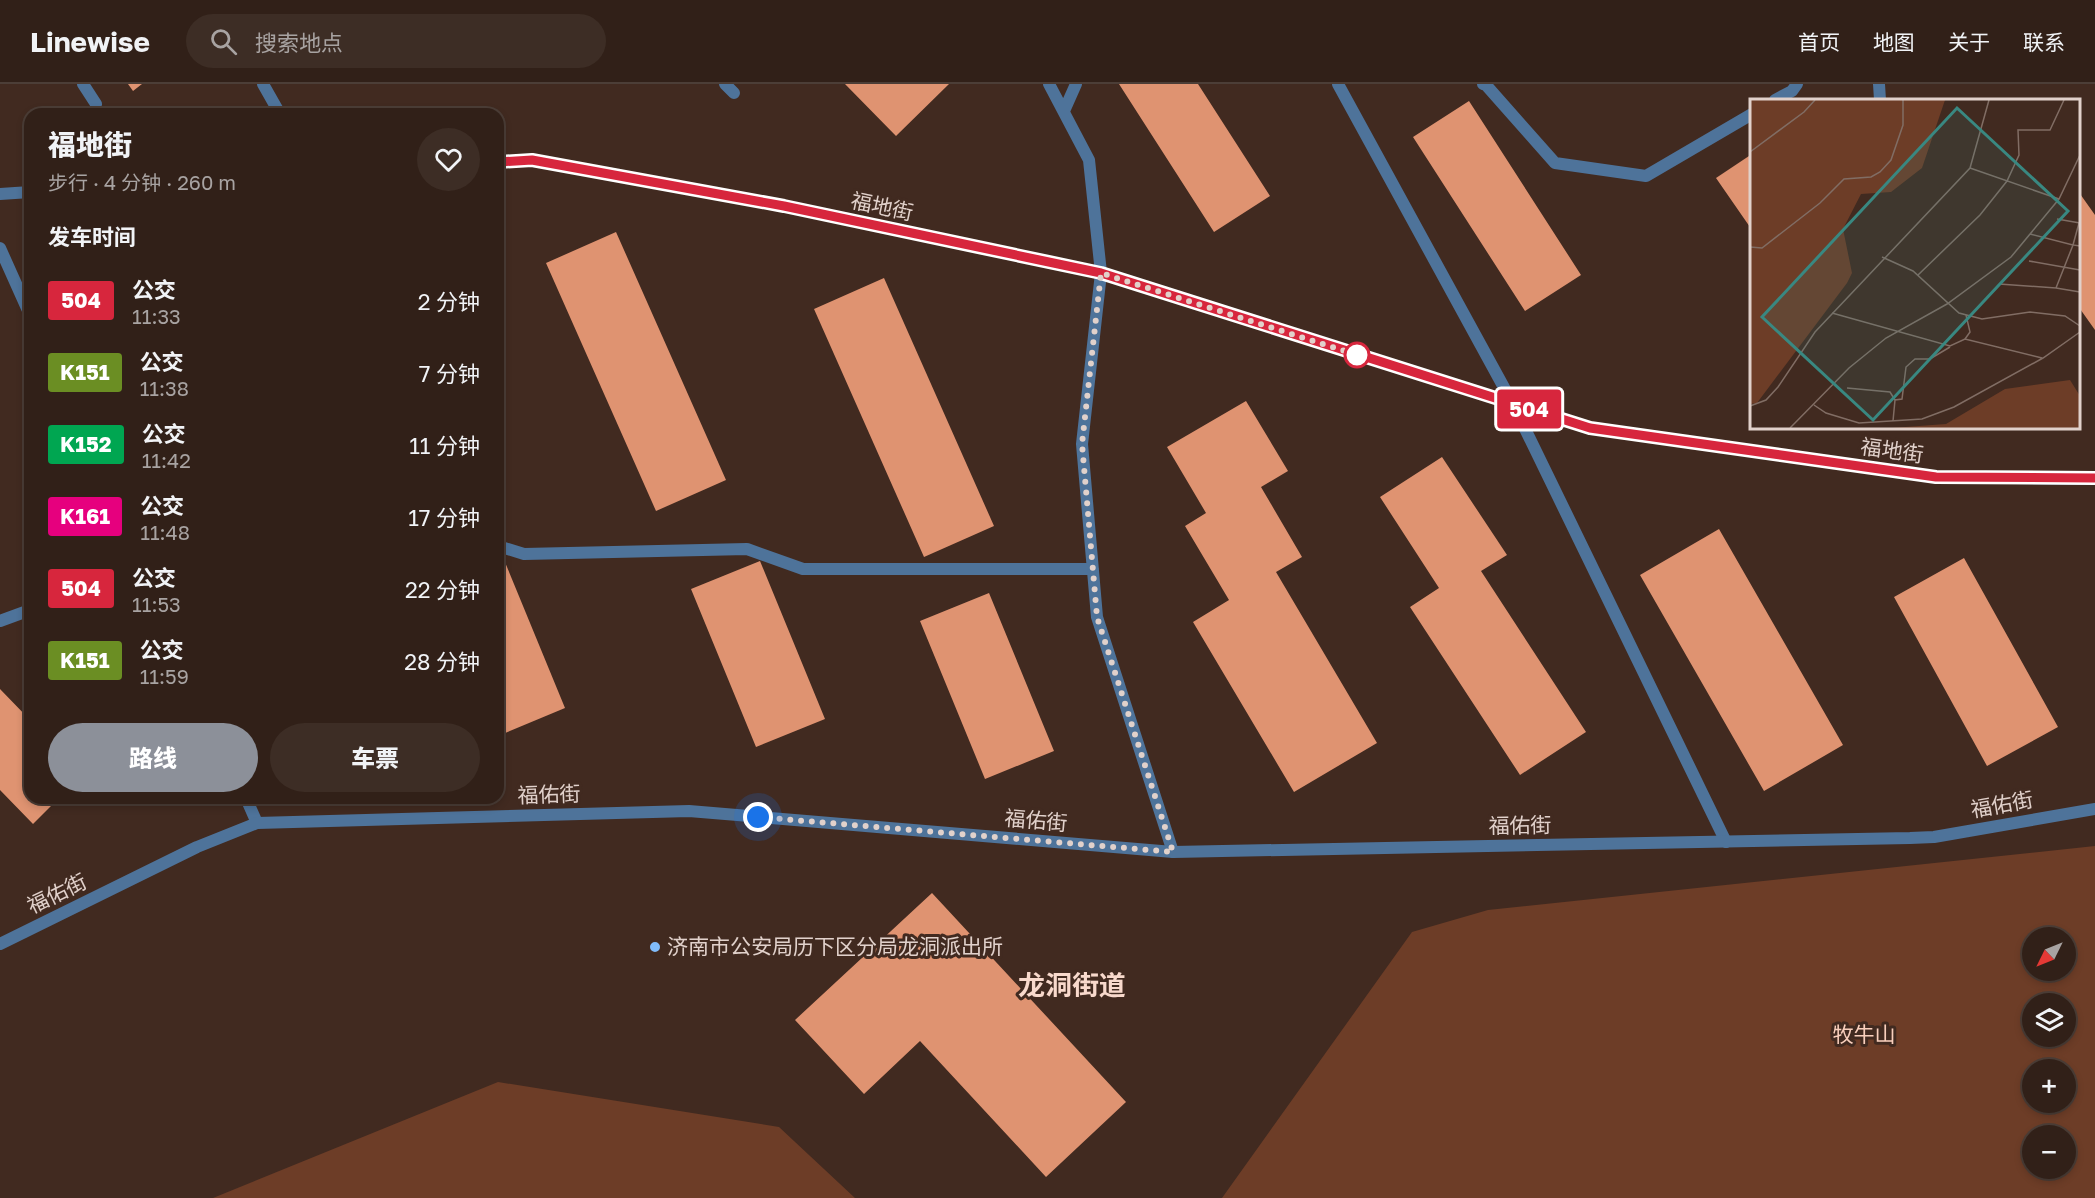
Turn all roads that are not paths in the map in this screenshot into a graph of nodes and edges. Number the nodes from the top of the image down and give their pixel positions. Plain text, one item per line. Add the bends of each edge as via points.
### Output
1 (82, 84) edge
2 (263, 84) edge
3 (1049, 84) edge
4 (1076, 84) edge
5 (1338, 84) edge
6 (1483, 84) edge
7 (1797, 84) edge
8 (1879, 84) edge
9 (1777, 99) edge
10 (1880, 99) edge
11 (96, 104) dead end
12 (277, 108) edge
13 (1064, 111) junction
14 (1750, 115) edge
15 (504, 162) edge
16 (24, 192) edge
17 (0, 194) edge
18 (0, 248) edge
19 (1101, 273) junction
20 (24, 302) edge
21 (1513, 404) junction
22 (2095, 478) edge
23 (504, 548) edge
24 (1093, 569) junction
25 (24, 612) edge
26 (0, 621) edge
27 (249, 804) edge
28 (2095, 809) edge
29 (257, 823) junction
30 (1725, 842) junction
31 (1173, 852) junction
32 (0, 944) edge

1 - 11 street
2 - 12 street
3 - 13 street
4 - 13 street
5 - 21 street
6 - 14 street via 1555,163 1646,176
7 - 9 street
8 - 10 street
13 - 19 street via 1089,160
15 - 19 street, 福地街 via 532,160 784,206
16 - 17 street
18 - 20 street
19 - 21 street, 福地街
19 - 24 street via 1082,444
21 - 22 street, 福地街 via 1590,428 1936,477
21 - 30 street
23 - 24 street via 524,554 747,549 803,569
24 - 31 street via 1097,617
25 - 26 street
27 - 29 street
28 - 30 street, 福佑街 via 1934,837
29 - 31 street, 福佑街 via 689,811
29 - 32 street, 福佑街 via 197,847
30 - 31 street, 福佑街

